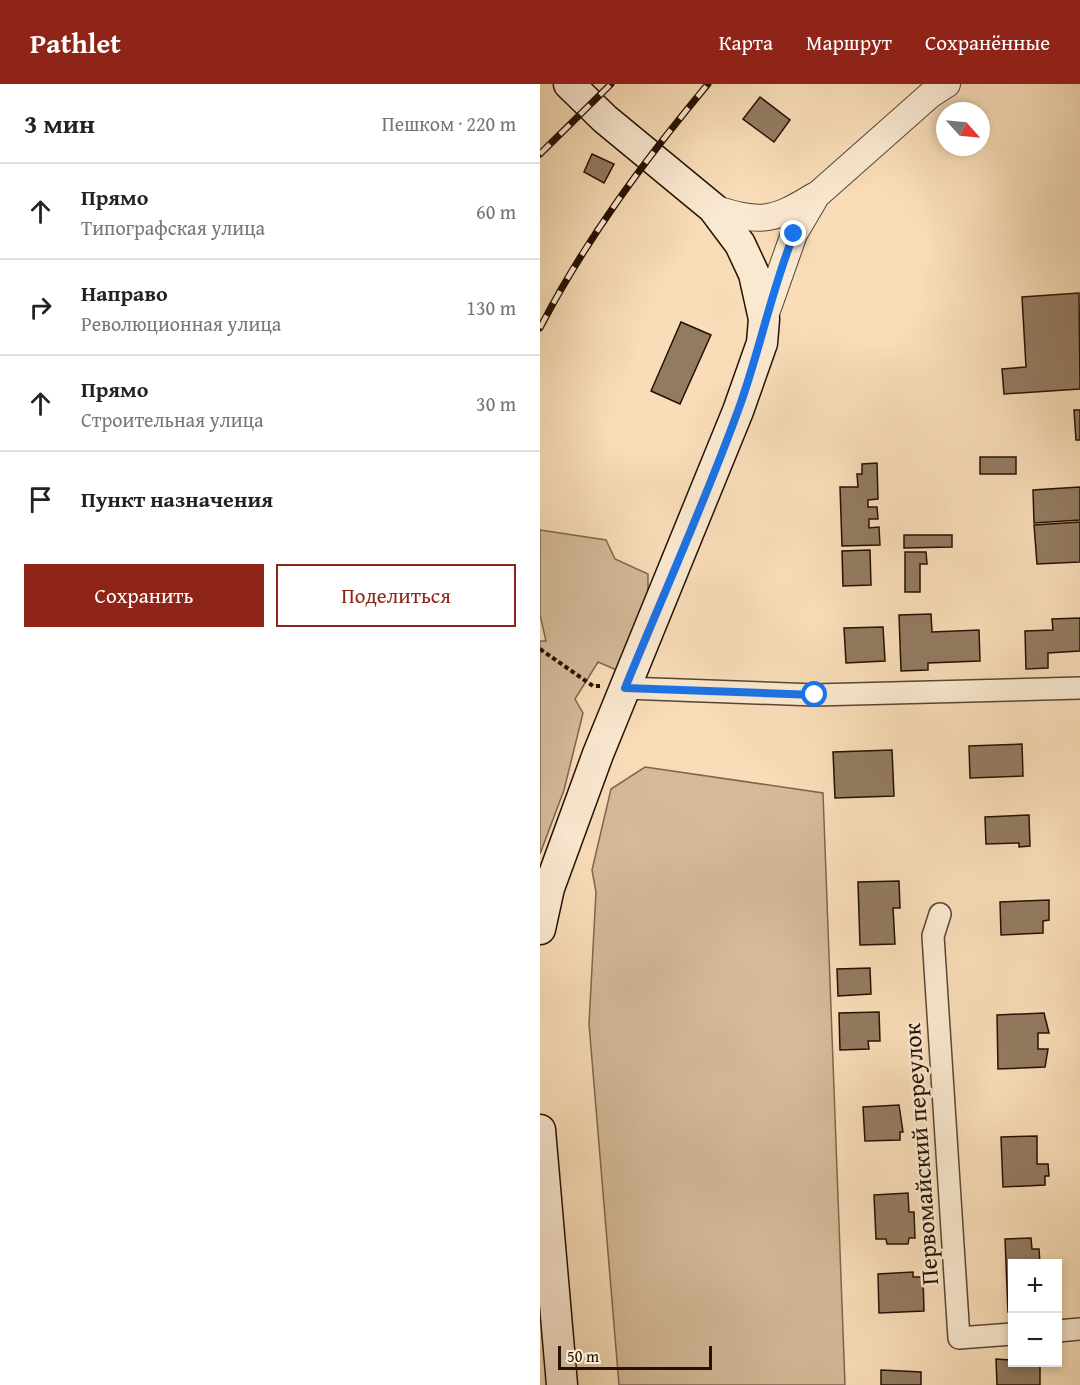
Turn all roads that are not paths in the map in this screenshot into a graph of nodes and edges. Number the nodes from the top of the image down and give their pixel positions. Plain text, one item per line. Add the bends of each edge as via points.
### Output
1 (569, 84) edge
2 (947, 84) edge
3 (817, 195) junction
4 (713, 208) junction
5 (764, 319) junction
6 (625, 688) junction
7 (1080, 688) edge
8 (940, 914) dead end
9 (540, 929) edge
10 (540, 1130) edge
11 (1080, 1329) edge
12 (1062, 1331) edge
13 (1008, 1334) edge
14 (562, 1385) edge

1 - 4 main road via 605,119
2 - 3 street
3 - 4 street via 782,215 746,218
3 - 5 street via 794,234
4 - 5 main road via 740,244 754,274
5 - 6 main road via 762,343 738,411
6 - 7 street via 815,695
6 - 9 main road via 549,888
8 - 13 street, Первомайский переулок via 933,936 959,1338
10 - 14 main road
11 - 12 street

